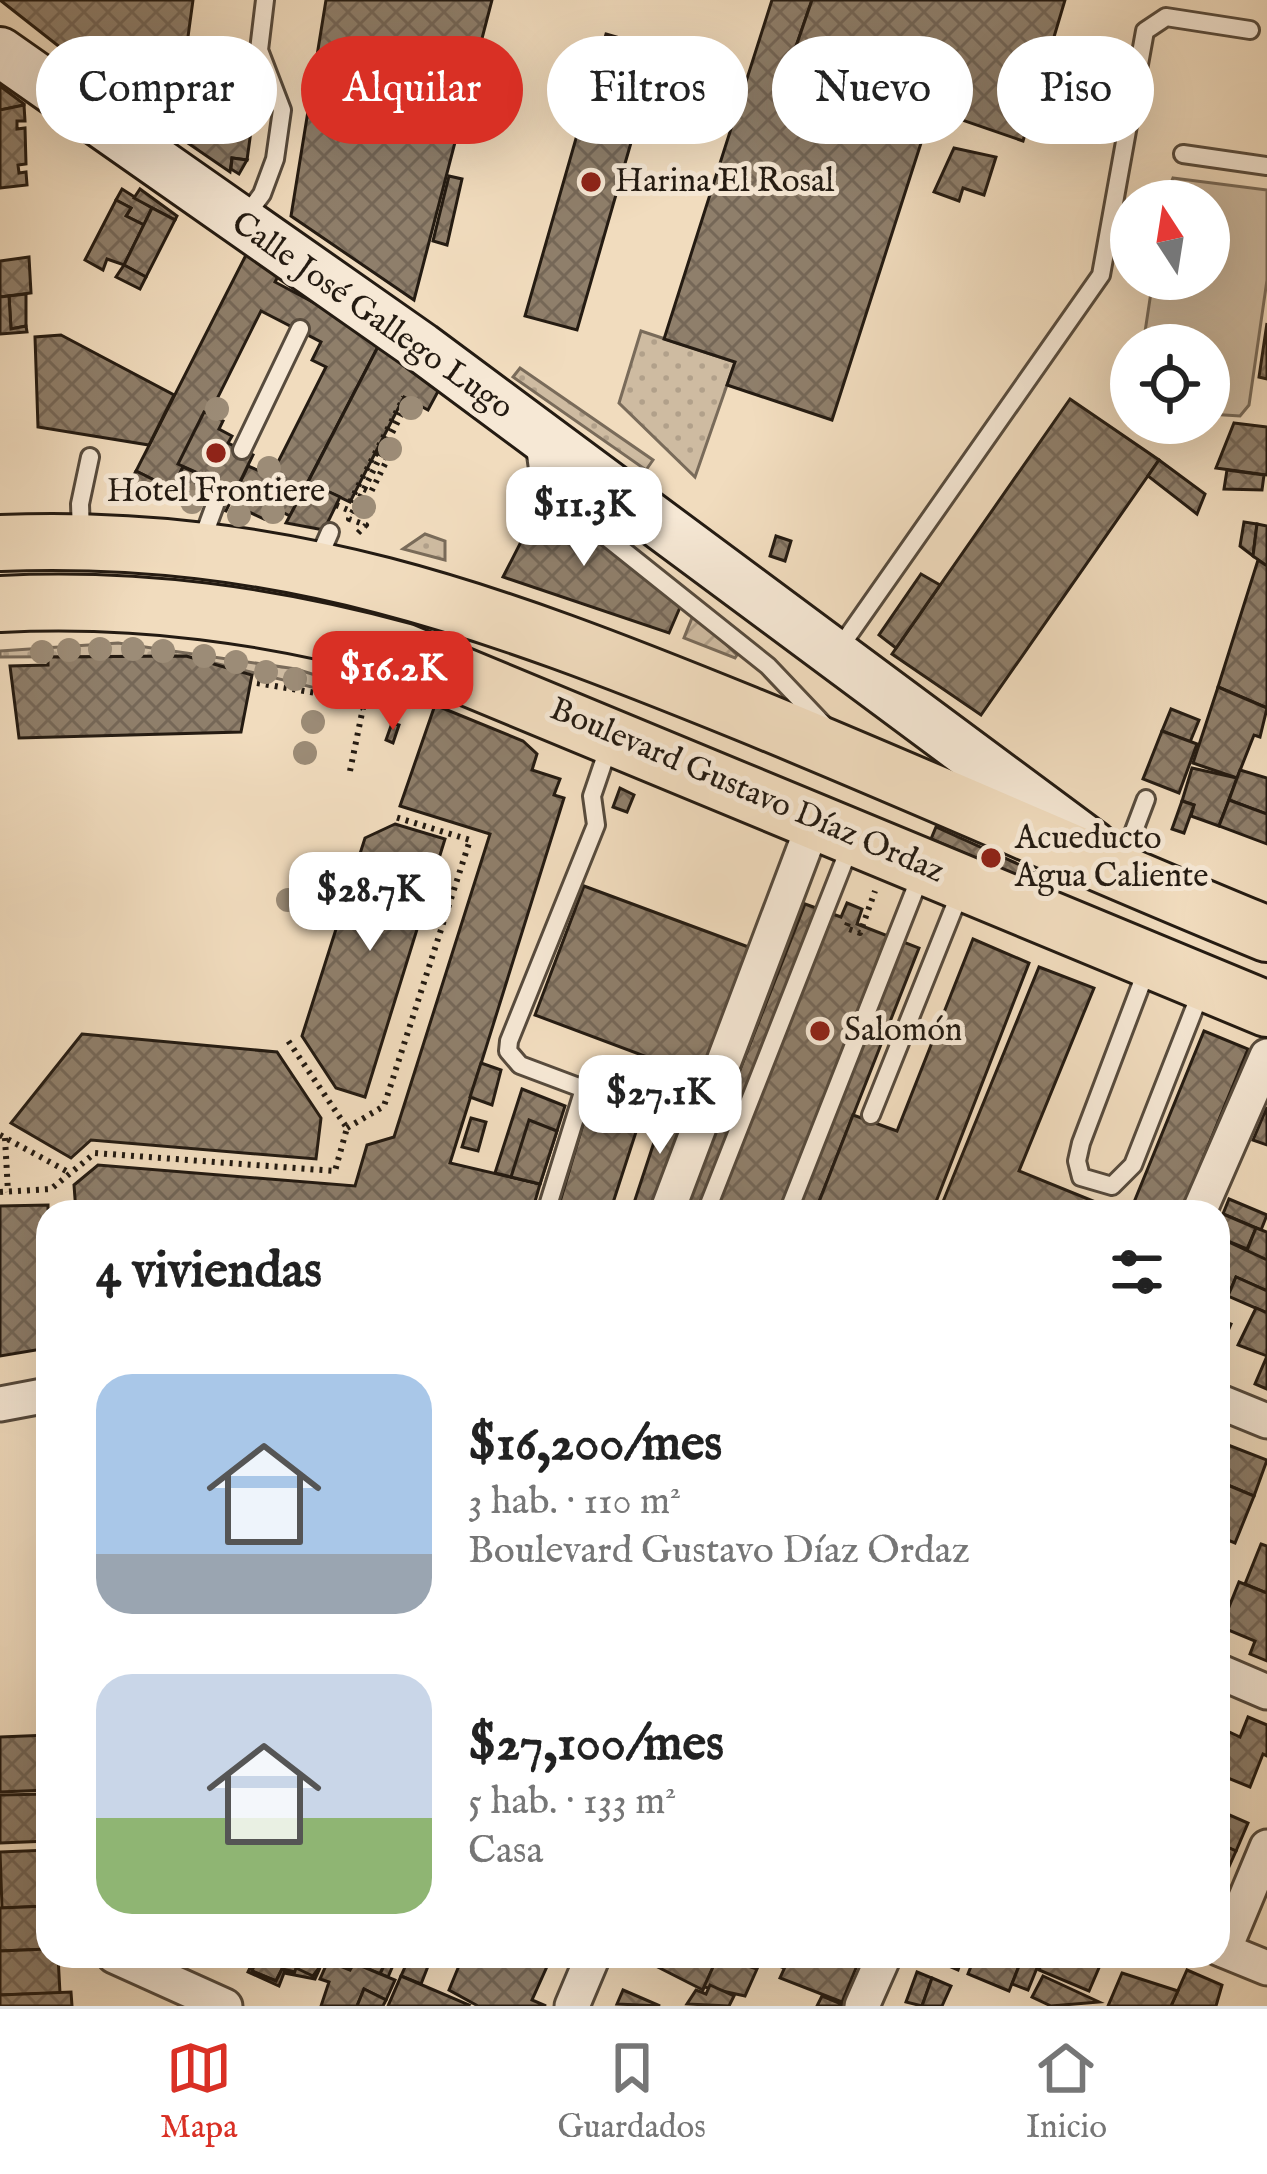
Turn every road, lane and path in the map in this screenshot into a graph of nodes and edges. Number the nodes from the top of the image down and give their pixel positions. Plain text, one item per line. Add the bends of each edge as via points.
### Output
1 (265, 0) edge
2 (1250, 30) dead end
3 (0, 52) edge
4 (1183, 154) dead end
5 (1267, 166) edge
6 (241, 223) junction
7 (300, 329) dead end
8 (404, 397) dead end
9 (405, 407) dead end
10 (534, 431) junction
11 (242, 450) dead end
12 (376, 453) junction
13 (90, 458) dead end
14 (364, 489) junction
15 (336, 505) dead end
16 (352, 507) junction
17 (362, 535) dead end
18 (81, 541) junction
19 (0, 542) edge
20 (0, 604) edge
21 (836, 653) junction
22 (257, 682) dead end
23 (614, 734) junction
24 (858, 760) junction
25 (350, 771) dead end
26 (1147, 799) dead end
27 (392, 816) dead end
28 (834, 829) junction
29 (944, 875) junction
30 (1133, 875) junction
31 (873, 898) dead end
32 (849, 921) dead end
33 (1267, 934) edge
34 (1150, 959) junction
35 (1205, 983) junction
36 (1267, 1009) edge
37 (287, 1039) dead end
38 (1267, 1056) edge
39 (871, 1115) dead end
40 (347, 1128) junction
41 (2, 1137) edge
42 (70, 1173) junction
43 (4, 1192) edge
44 (550, 1200) edge
45 (672, 1200) edge
46 (710, 1200) edge
47 (794, 1200) edge
48 (1204, 1200) edge
49 (36, 1397) edge
50 (0, 1404) edge
51 (1230, 1406) edge
52 (1267, 1421) edge
53 (1230, 1676) edge
54 (1267, 1692) edge
55 (1267, 1847) edge
56 (1230, 1929) edge
57 (1230, 1953) edge
58 (141, 1968) edge
59 (588, 1968) edge
60 (879, 1968) edge
61 (1267, 1968) edge
62 (225, 2006) edge
63 (572, 2006) edge
64 (862, 2006) edge

1 - 6 lane via 259,50 282,110 268,177
2 - 21 lane via 1166,17 1145,31 1101,275
3 - 6 main road, Calle José Gallego Lugo
4 - 5 lane
6 - 10 main road, Calle José Gallego Lugo via 319,291
7 - 11 lane
8 - 12 path
9 - 14 path
10 - 21 main road, Calle José Gallego Lugo
10 - 24 lane via 541,484 768,666
12 - 14 path, bridge via 388,458 371,492
12 - 16 path
13 - 18 lane
14 - 16 path
15 - 16 path
16 - 17 path via 349,519 366,525
18 - 19 main road, Boulevard Gustavo Díaz Ordaz
18 - 24 main road, Boulevard Gustavo Díaz Ordaz via 207,528 323,549
20 - 23 main road, Boulevard Gustavo Díaz Ordaz via 181,607 292,621 403,651
21 - 30 main road, Calle José Gallego Lugo
22 - 25 path via 363,708
23 - 28 main road, Boulevard Gustavo Díaz Ordaz
23 - 44 lane via 592,796 596,825 509,1041 520,1065 584,1089
24 - 30 main road, Boulevard Gustavo Díaz Ordaz
26 - 30 lane
27 - 40 path via 470,840 384,1106
28 - 29 main road, Boulevard Gustavo Díaz Ordaz
28 - 45 street
28 - 46 lane
29 - 34 main road, Boulevard Gustavo Díaz Ordaz
29 - 39 lane
29 - 47 lane
30 - 33 main road, Boulevard Gustavo Díaz Ordaz
31 - 32 path via 860,933 846,928
34 - 35 main road, Boulevard Gustavo Díaz Ordaz
34 - 35 lane via 1081,1143 1081,1177 1112,1186 1133,1165
35 - 36 main road, Boulevard Gustavo Díaz Ordaz
37 - 40 path
38 - 48 street
40 - 42 path via 335,1171 95,1153
41 - 42 path
41 - 43 path
42 - 43 path via 51,1189
49 - 50 street
51 - 52 street
53 - 54 street
55 - 56 street
57 - 61 street
58 - 62 street
59 - 63 street
60 - 64 street

